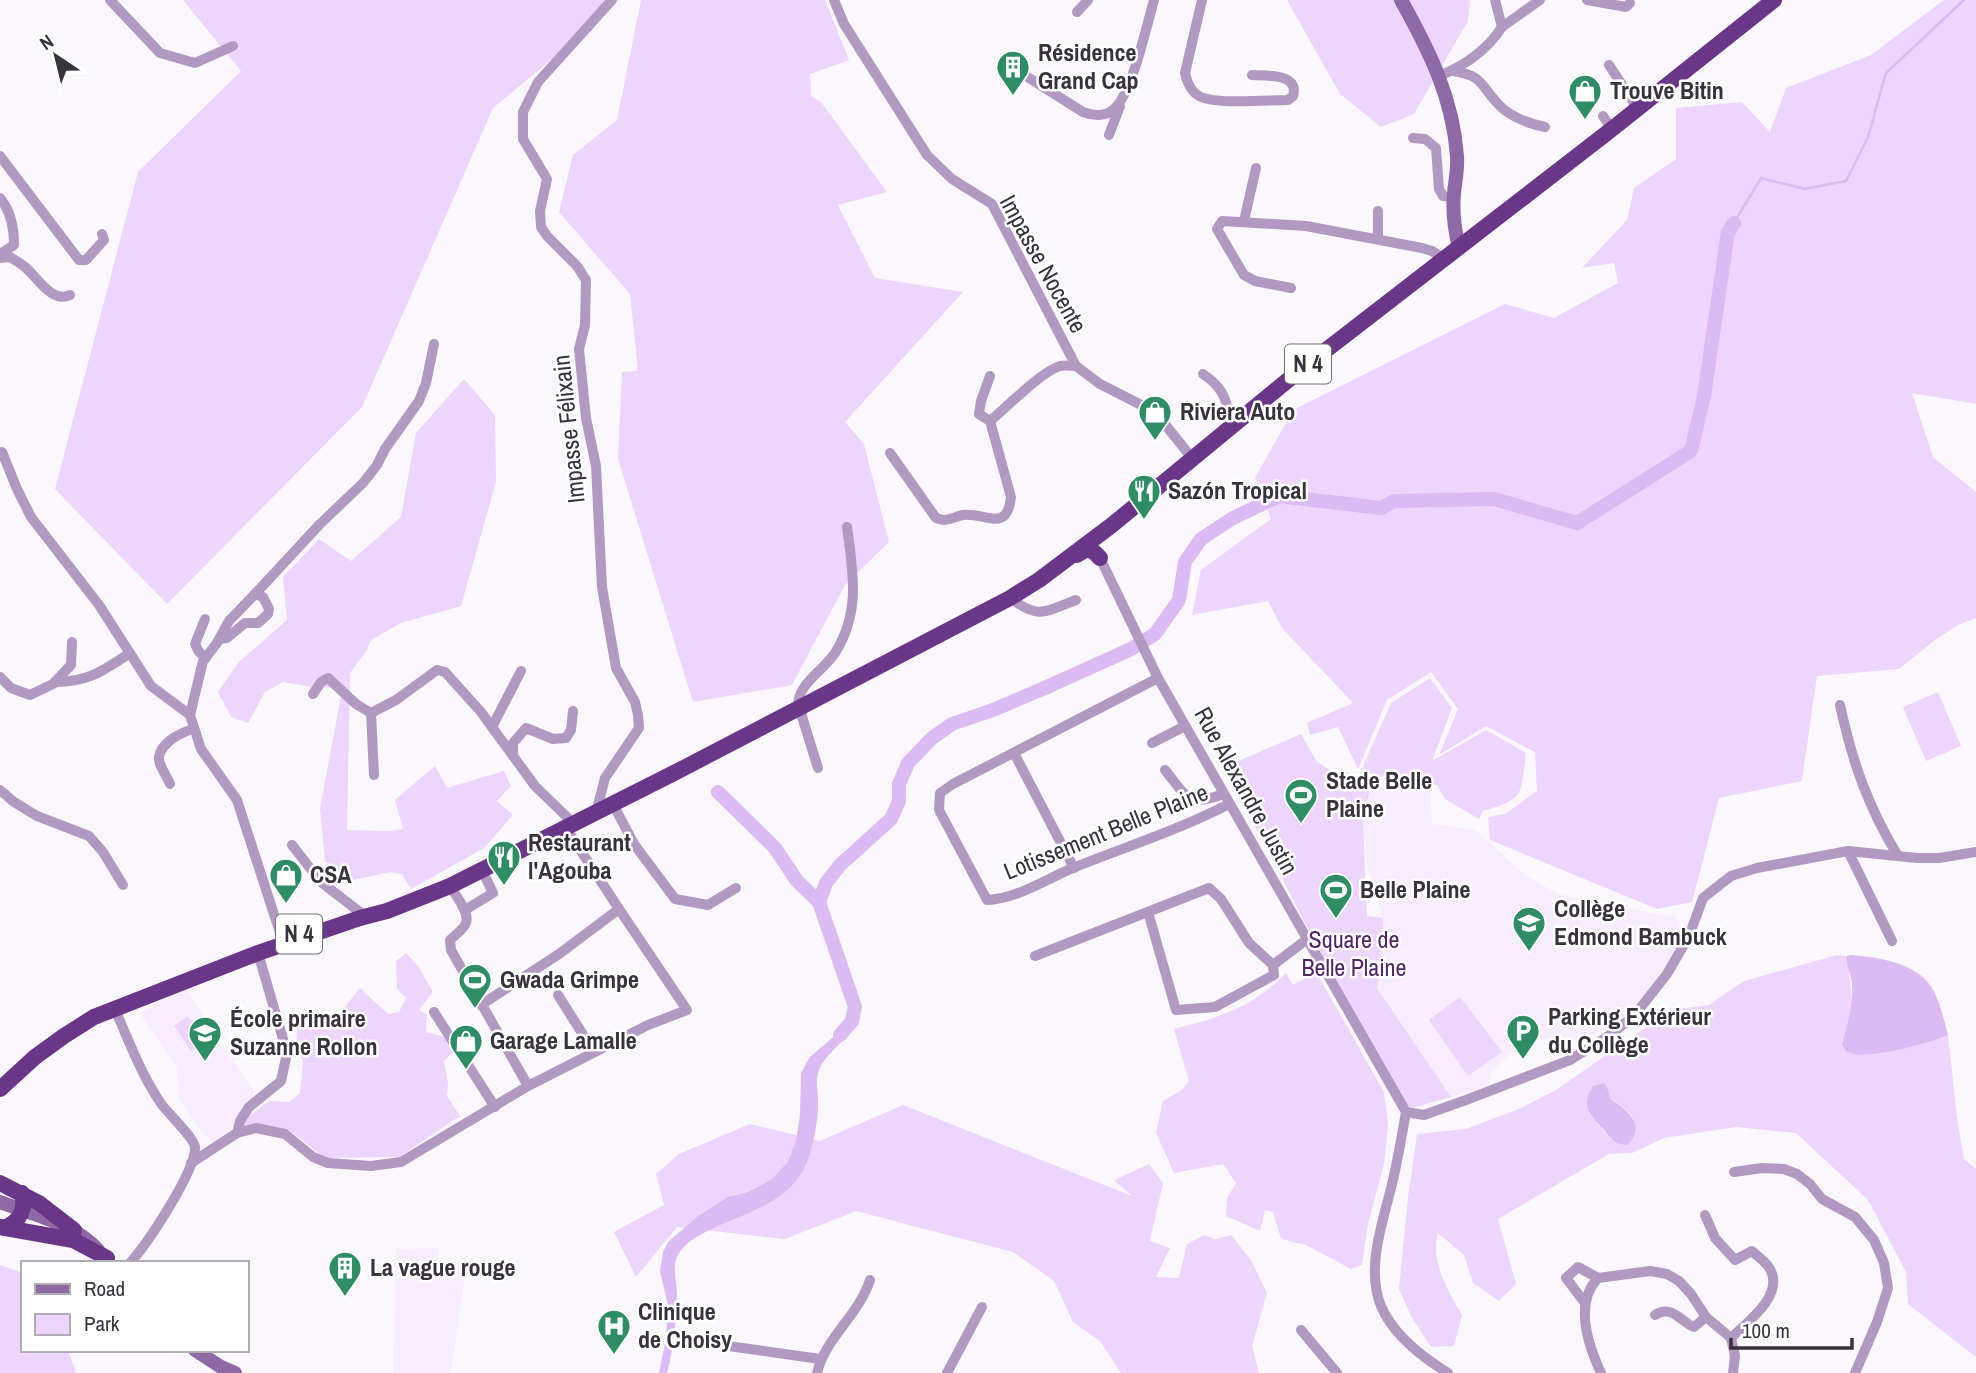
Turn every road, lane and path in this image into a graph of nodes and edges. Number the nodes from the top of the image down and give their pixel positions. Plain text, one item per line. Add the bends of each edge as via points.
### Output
1 (110, 0) edge
2 (612, 0) edge
3 (834, 0) edge
4 (1088, 0) edge
5 (1154, 0) edge
6 (1202, 0) edge
7 (1401, 0) edge
8 (1495, 0) edge
9 (1540, 0) edge
10 (1587, 0) edge
11 (1630, 3) dead end
12 (1765, 3) edge
13 (1077, 12) dead end
14 (1502, 27) junction
15 (233, 46) dead end
16 (1609, 65) dead end
17 (1010, 66) dead end
18 (1446, 73) junction
19 (1252, 75) dead end
20 (1122, 99) junction
21 (1638, 109) junction
22 (1545, 127) dead end
23 (1109, 135) dead end
24 (1413, 138) dead end
25 (0, 156) edge
26 (1256, 168) dead end
27 (1453, 197) junction
28 (0, 198) edge
29 (1378, 211) dead end
30 (1244, 221) junction
31 (102, 234) dead end
32 (1378, 239) junction
33 (1459, 248) junction
34 (0, 256) edge
35 (1444, 259) junction
36 (1291, 288) dead end
37 (70, 295) dead end
38 (435, 344) dead end
39 (1076, 366) junction
40 (1203, 374) dead end
41 (990, 376) dead end
42 (990, 421) junction
43 (1237, 422) junction
44 (2, 452) dead end
45 (890, 453) dead end
46 (1192, 458) junction
47 (1175, 474) junction
48 (1112, 526) junction
49 (847, 527) dead end
50 (1100, 558) junction
51 (1057, 567) junction
52 (255, 594) junction
53 (1010, 598) junction
54 (1076, 600) dead end
55 (205, 619) dead end
56 (219, 639) junction
57 (72, 642) dead end
58 (130, 653) junction
59 (206, 657) junction
60 (521, 671) dead end
61 (0, 677) edge
62 (1158, 678) junction
63 (55, 682) junction
64 (313, 694) dead end
65 (1840, 705) dead end
66 (799, 706) junction
67 (573, 711) dead end
68 (371, 713) junction
69 (190, 715) junction
70 (1185, 726) junction
71 (492, 727) junction
72 (194, 729) junction
73 (1152, 743) dead end
74 (1014, 753) junction
75 (513, 757) junction
76 (818, 768) dead end
77 (1165, 770) dead end
78 (374, 775) dead end
79 (170, 783) dead end
80 (0, 790) edge
81 (1190, 799) junction
82 (1226, 799) junction
83 (605, 806) junction
84 (1195, 820) junction
85 (569, 825) junction
86 (292, 845) dead end
87 (1848, 851) junction
88 (1976, 852) edge
89 (1898, 856) junction
90 (1074, 868) junction
91 (482, 870) junction
92 (123, 885) dead end
93 (450, 886) junction
94 (736, 888) dead end
95 (619, 909) junction
96 (465, 910) junction
97 (1148, 912) junction
98 (360, 913) junction
99 (282, 939) junction
100 (1306, 940) junction
101 (1892, 941) dead end
102 (258, 953) junction
103 (1035, 956) dead end
104 (1273, 965) junction
105 (558, 995) dead end
106 (481, 1005) junction
107 (115, 1009) junction
108 (434, 1012) dead end
109 (594, 1052) junction
110 (0, 1074) edge
111 (528, 1086) junction
112 (0, 1089) edge
113 (495, 1107) junction
114 (1406, 1112) junction
115 (237, 1133) junction
116 (191, 1163) junction
117 (1734, 1172) dead end
118 (0, 1183) edge
119 (22, 1194) junction
120 (0, 1202) edge
121 (30, 1213) junction
122 (1705, 1215) dead end
123 (3, 1227) edge
124 (67, 1233) junction
125 (108, 1261) edge
126 (132, 1261) edge
127 (1598, 1278) junction
128 (870, 1280) dead end
129 (1585, 1303) junction
130 (982, 1307) dead end
131 (1655, 1315) dead end
132 (1706, 1318) junction
133 (1301, 1331) dead end
134 (1731, 1338) junction
135 (700, 1342) dead end
136 (198, 1352) edge
137 (820, 1359) junction
138 (235, 1373) edge
139 (817, 1373) edge
140 (947, 1373) edge
141 (1338, 1373) edge
142 (1448, 1373) edge
143 (1601, 1373) edge
144 (1733, 1373) edge
145 (1856, 1373) edge

1 - 15 street via 160,53 195,63
2 - 83 street, Impasse Félixain via 538,82 523,112 523,139 547,179 541,227 586,280 579,349 596,466 602,587 616,668 638,715 639,728 605,778
3 - 39 street, Impasse Nocente via 844,24 927,155 952,179 992,204
4 - 13 street
5 - 20 street
6 - 19 street via 1186,82 1200,97 1214,100 1288,100 1293,96 1293,85 1283,77
7 - 18 main road
8 - 14 street
9 - 14 street
10 - 11 street via 1626,7
12 - 21 highway, N 4
14 - 18 street via 1483,50
16 - 21 street
17 - 20 street via 1094,116 1114,109
18 - 22 street via 1475,76 1501,107
18 - 27 main road via 1457,159
20 - 23 street
21 - 33 highway, N 4 via 1607,122
24 - 27 street via 1425,139 1436,148 1439,190 1443,196
25 - 31 street via 79,260 86,260 104,240
26 - 30 street
27 - 33 main road
28 - 34 street via 14,232 14,245
29 - 32 street
30 - 32 street
30 - 36 street via 1222,221 1217,229 1244,275
32 - 35 street via 1432,251
33 - 35 highway, N 4
34 - 37 street via 25,267 56,297
35 - 43 highway, N 4
38 - 52 street via 419,401 377,465
39 - 42 street via 1059,366
39 - 46 street, Impasse Nocente via 1155,412
40 - 43 street via 1227,399 1228,415
41 - 42 street via 979,414
42 - 45 street via 1011,497 1010,508 999,519 936,518
43 - 46 highway, N 4
44 - 58 street via 31,517
46 - 47 highway, N 4
47 - 48 highway, N 4
47 - 66 highway, N 4 via 1025,585
48 - 50 highway via 1097,544
48 - 51 highway, N 4
49 - 66 street via 855,584 851,615 836,652 800,690
50 - 51 highway via 1087,550
50 - 62 street, Rue Alexandre Justin
51 - 53 highway, N 4
52 - 56 street
52 - 56 street via 268,604 268,614
53 - 54 street via 1039,613
53 - 66 highway, N 4
55 - 59 street via 195,644
56 - 59 street
57 - 63 street via 71,665
58 - 63 street via 101,673 76,682
58 - 69 street via 151,687
59 - 69 street
60 - 71 street
61 - 63 street via 10,688 30,695
62 - 70 street, Rue Alexandre Justin
62 - 74 street, Lotissement Belle Plaine
64 - 68 street via 328,678
65 - 89 street via 1851,757 1879,825
66 - 76 street
66 - 83 highway, N 4
67 - 75 street via 566,738 553,740 526,728 513,743
68 - 71 street via 437,670 445,672
68 - 78 street
69 - 72 street
70 - 73 street
70 - 82 street, Rue Alexandre Justin
71 - 75 street
72 - 79 street via 177,736 160,753
72 - 99 street via 201,749 237,800
74 - 90 street
74 - 90 street, Lotissement Belle Plaine via 953,783 940,793 939,810 987,900
75 - 85 street
77 - 81 street
80 - 92 street via 37,816 89,836
81 - 82 street
81 - 84 street
82 - 84 street, Lotissement Belle Plaine
82 - 100 street, Rue Alexandre Justin
83 - 85 highway, N 4
83 - 94 street via 675,899 708,905
84 - 90 street, Lotissement Belle Plaine
85 - 91 highway, N 4
85 - 95 street
85 - 98 highway, N 4 via 449,884
86 - 98 street via 321,882
87 - 89 street
87 - 101 street
87 - 114 street via 1756,868 1721,883 1703,898 1689,936 1667,974 1634,1016 1570,1060 1424,1115
88 - 89 street via 1939,858
91 - 93 highway, N 4
91 - 96 street via 493,893
93 - 96 street
93 - 102 highway, N 4 / N 4
95 - 106 street
95 - 109 street via 687,1010
96 - 106 street via 466,924 449,945
97 - 103 street
97 - 104 street via 1209,888 1249,943
97 - 104 street via 1176,1010 1214,1007 1274,975
98 - 99 highway, N 4
99 - 110 highway, N 4 via 108,1001 57,1030
100 - 104 street
100 - 114 street, Rue Alexandre Justin
102 - 107 highway, N 4
102 - 115 street via 287,1053 281,1080 249,1107
105 - 109 street
106 - 111 street
107 - 112 highway, N 4 via 64,1036
107 - 116 street via 152,1089 192,1140
108 - 113 street
109 - 111 street
111 - 113 street
113 - 115 street via 410,1158 390,1165 340,1165 313,1157 280,1132 256,1128
114 - 142 street via 1375,1258 1376,1292 1398,1332 1424,1358
115 - 116 street
116 - 126 street via 163,1217
117 - 145 street via 1762,1168 1797,1174 1830,1205 1855,1217 1874,1240 1888,1288
118 - 119 highway
119 - 121 highway
119 - 124 highway via 57,1215
120 - 121 main road
121 - 123 highway
121 - 124 main road via 55,1221
122 - 134 street via 1715,1238 1735,1260 1752,1251 1773,1275 1769,1297
123 - 124 highway
124 - 125 highway
127 - 129 street via 1586,1293
127 - 129 street via 1578,1267 1566,1278
127 - 132 street via 1650,1270 1667,1274 1685,1287
128 - 137 street via 865,1295
129 - 143 street via 1590,1345
130 - 140 street
131 - 132 street via 1672,1312 1694,1327
132 - 134 street
133 - 141 street
134 - 144 street
135 - 137 street
136 - 138 main road
137 - 139 street

